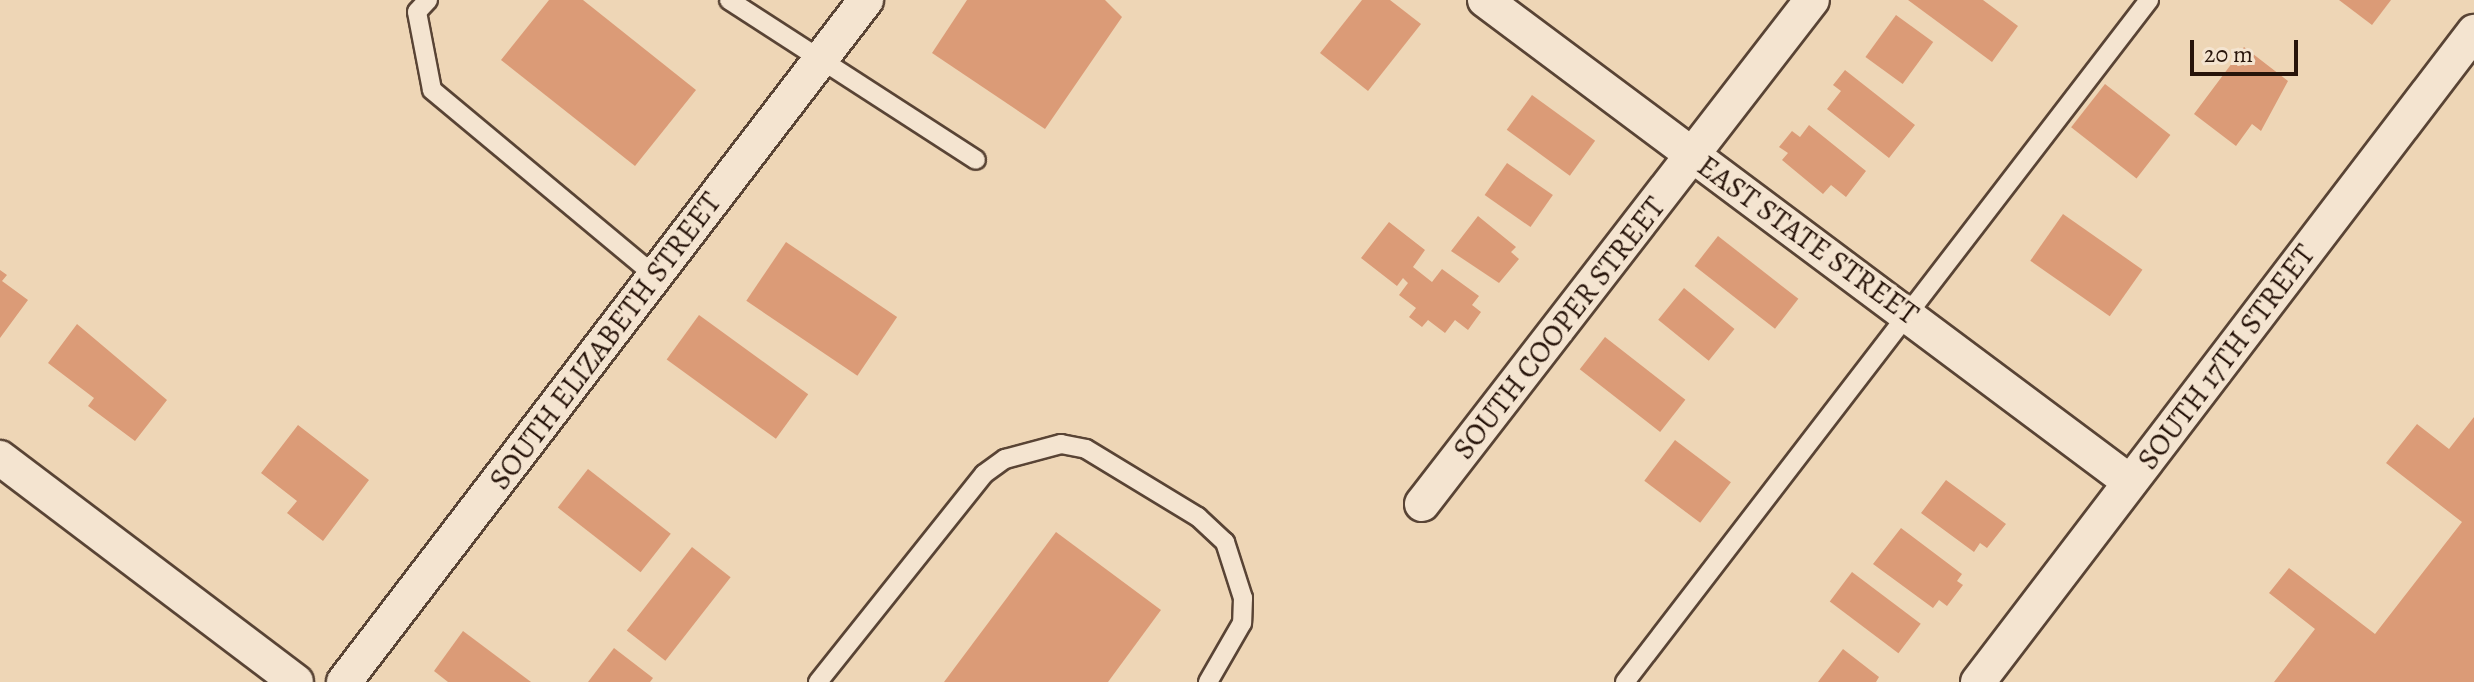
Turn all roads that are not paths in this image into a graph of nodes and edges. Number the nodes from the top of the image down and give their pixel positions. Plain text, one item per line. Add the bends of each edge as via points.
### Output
1 (428, 0) edge
2 (729, 0) edge
3 (866, 0) edge
4 (1485, 0) edge
5 (1812, 0) edge
6 (2149, 0) edge
7 (2474, 32) edge
8 (822, 58) junction
9 (1693, 156) junction
10 (976, 160) dead end
11 (655, 276) junction
12 (1909, 315) junction
13 (0, 458) edge
14 (2130, 482) junction
15 (1422, 504) dead end
16 (296, 682) edge
17 (344, 682) edge
18 (818, 682) edge
19 (1208, 682) edge
20 (1625, 682) edge
21 (1978, 682) edge

1 - 11 lane via 417,12 432,90
2 - 8 lane
3 - 8 street, SOUTH ELIZABETH STREET
4 - 9 street, EAST STATE STREET
5 - 9 street, SOUTH COOPER STREET
6 - 12 lane
7 - 14 street, SOUTH 17TH STREET
8 - 10 lane
8 - 11 street, SOUTH ELIZABETH STREET
9 - 12 street, EAST STATE STREET
9 - 15 street, SOUTH COOPER STREET
11 - 17 street, SOUTH ELIZABETH STREET
12 - 14 street, EAST STATE STREET
12 - 20 lane
13 - 16 street
14 - 21 street, SOUTH 17TH STREET
18 - 19 lane via 984,474 1005,459 1061,444 1086,449 1198,517 1225,542 1243,598 1242,623

